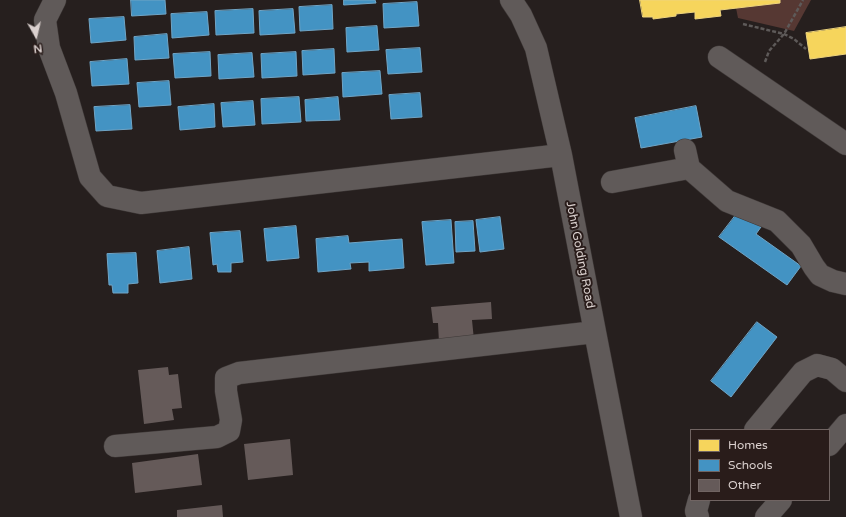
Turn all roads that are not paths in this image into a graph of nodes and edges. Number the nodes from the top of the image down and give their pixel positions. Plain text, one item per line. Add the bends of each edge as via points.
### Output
1 (55, 0) edge
2 (512, 0) edge
3 (720, 57) dead end
4 (846, 144) edge
5 (562, 155) junction
6 (612, 182) dead end
7 (846, 284) edge
8 (595, 332) junction
9 (846, 381) edge
10 (846, 425) edge
11 (756, 429) edge
12 (830, 444) edge
13 (115, 446) dead end
14 (699, 501) edge
15 (780, 501) edge
16 (631, 517) edge
17 (698, 517) edge
18 (766, 517) edge

1 - 5 street via 45,20 48,48 66,92 90,177 107,196 141,203
2 - 5 street, John Golding Road via 536,48
3 - 4 street
5 - 8 street, John Golding Road
6 - 7 street via 687,159 727,200 777,221 801,245 820,275
8 - 13 street via 239,373 226,378 231,420 229,431 217,437
8 - 16 street, John Golding Road
9 - 11 street via 832,369 818,365 803,372
10 - 12 street
14 - 17 street via 696,511
15 - 18 street

